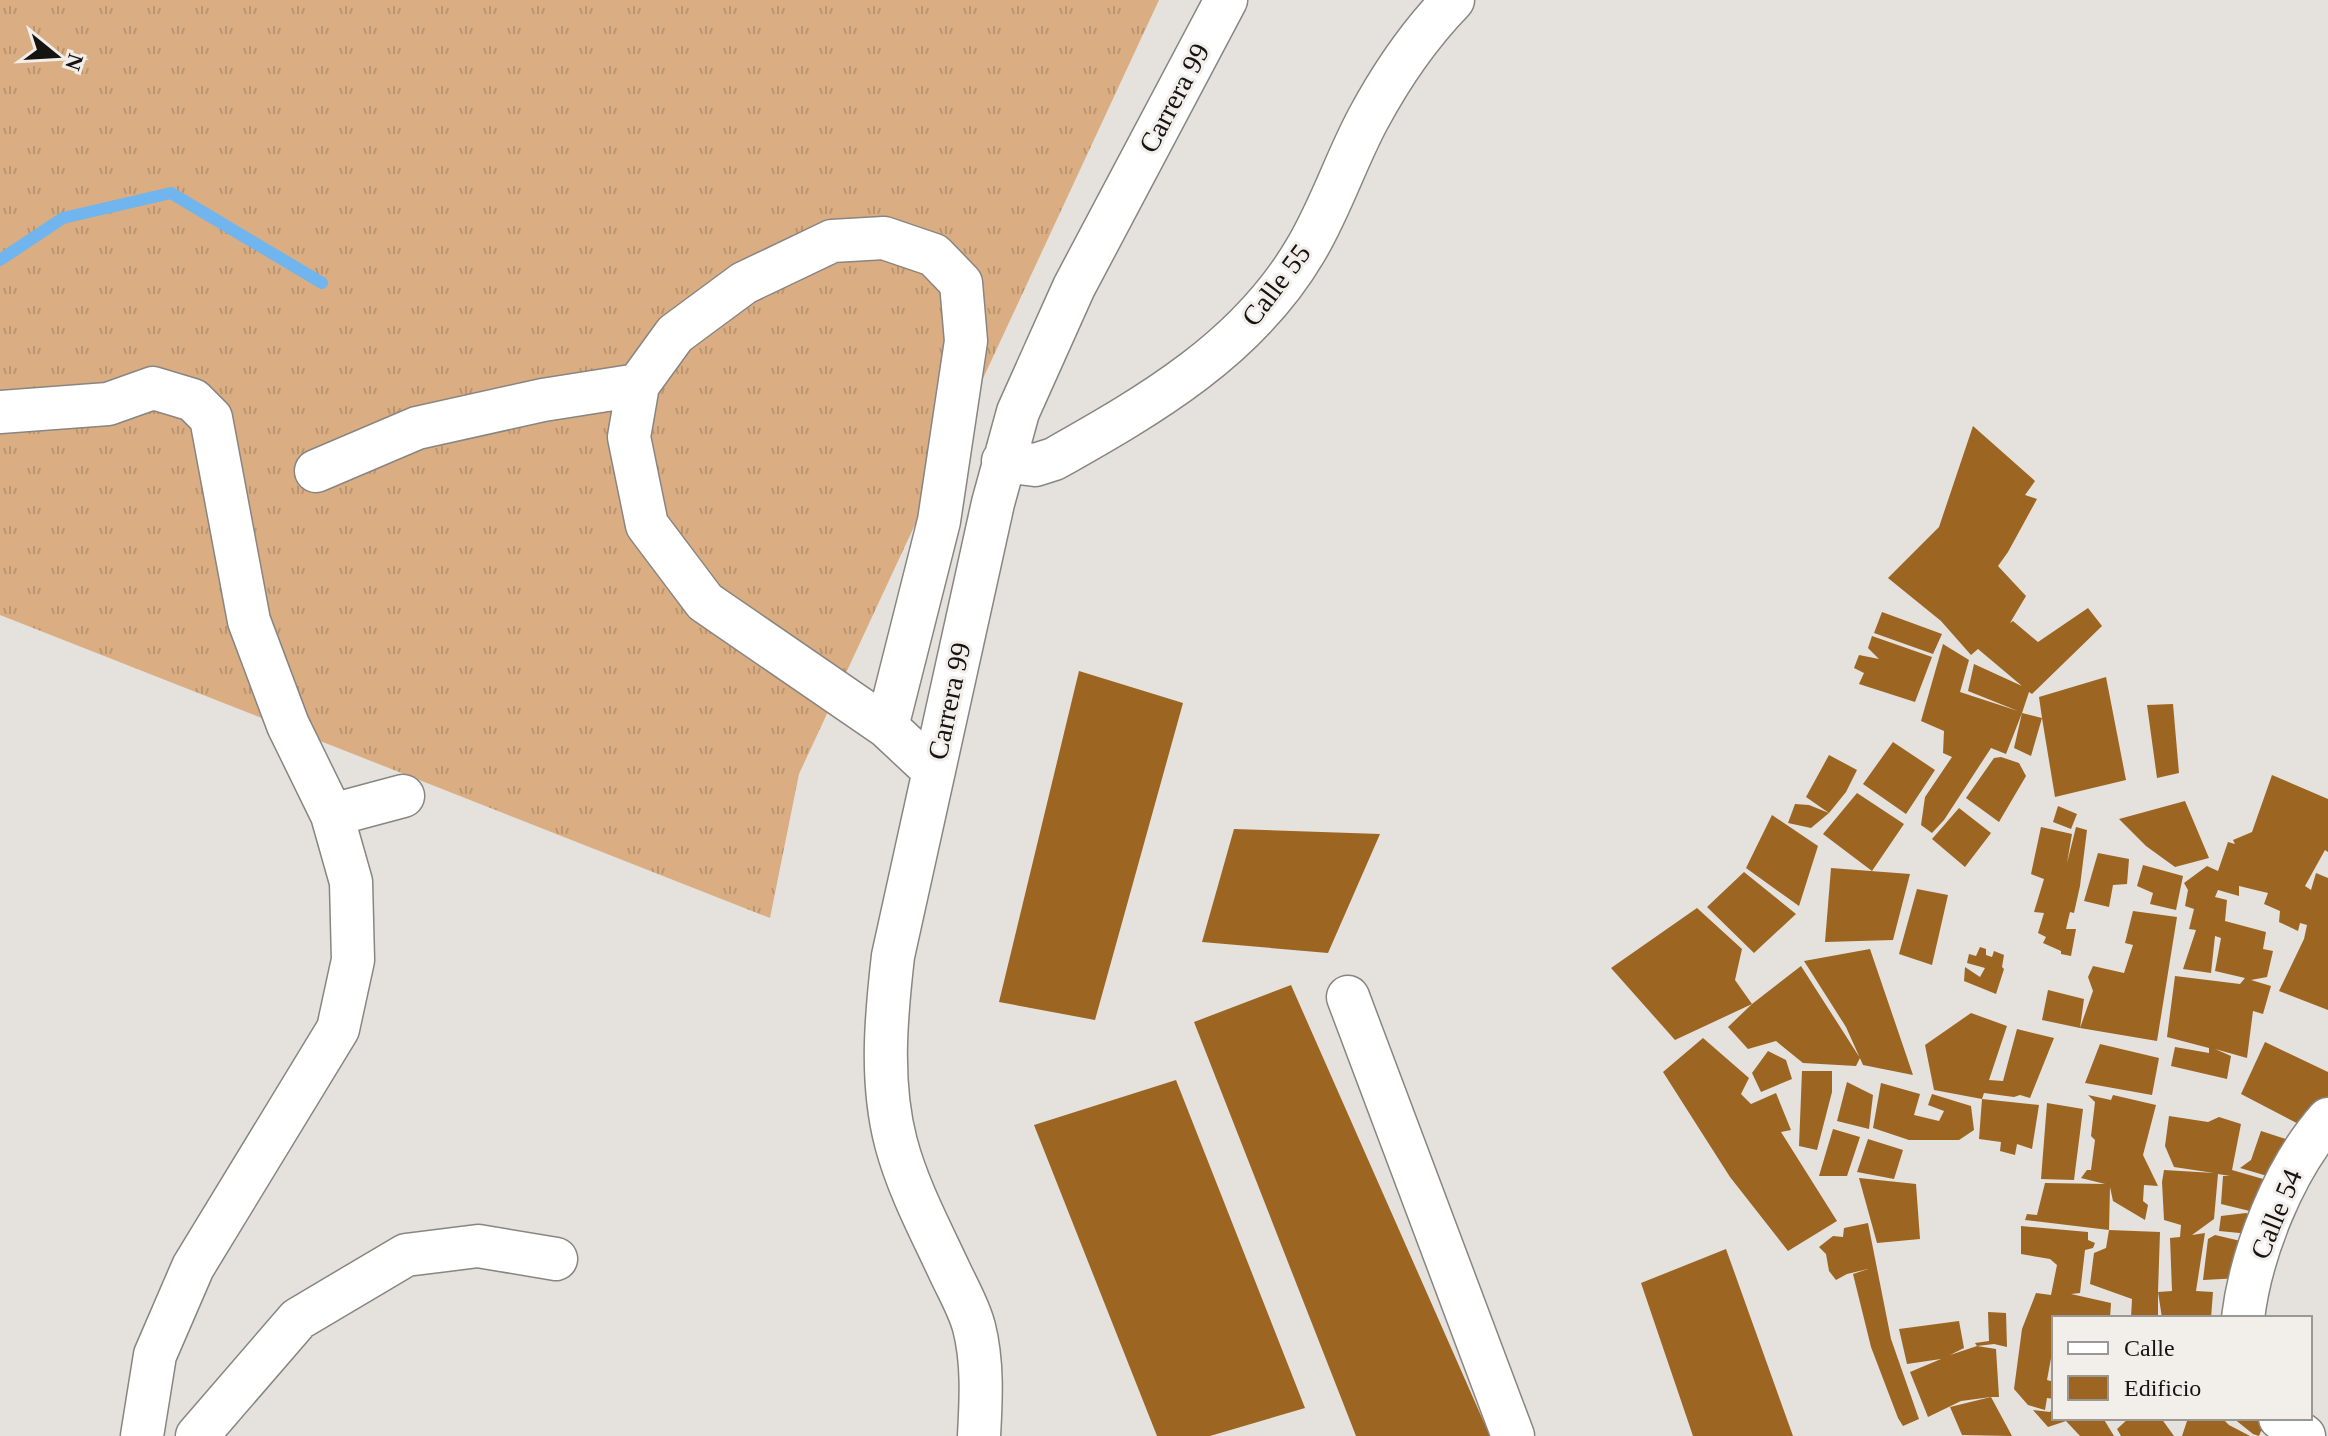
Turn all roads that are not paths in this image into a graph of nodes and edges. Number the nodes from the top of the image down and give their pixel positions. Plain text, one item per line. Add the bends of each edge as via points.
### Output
1 (1226, 0) edge
2 (1453, 0) edge
3 (638, 385) junction
4 (0, 412) edge
5 (1003, 461) junction
6 (316, 471) dead end
7 (887, 727) junction
8 (934, 771) junction
9 (403, 796) dead end
10 (332, 815) junction
11 (1348, 997) dead end
12 (2328, 1119) edge
13 (556, 1259) dead end
14 (2243, 1316) edge
15 (2283, 1420) edge
16 (142, 1436) edge
17 (197, 1436) edge
18 (979, 1436) edge
19 (1513, 1436) edge
20 (2304, 1436) edge

1 - 5 street, Carrera 99 via 1067,301 1018,412
2 - 5 street, Calle 55 via 1388,85 1306,249 1240,334 1160,396 1054,459 1035,465
3 - 6 street via 417,428
3 - 7 street via 629,437 647,525 705,602
3 - 7 street via 675,334 744,283 832,241 884,238 922,250 961,283 966,341 939,521
4 - 10 street via 108,404 153,388 193,400 211,418 249,621 288,725
5 - 8 street, Carrera 99
7 - 8 street
8 - 18 street, Carrera 99 via 893,956 887,1006 888,1094 911,1188 974,1327
9 - 10 street
10 - 16 street via 351,882 353,960 338,1029 193,1267 155,1355
11 - 19 street
12 - 14 street, Calle 54 via 2284,1186 2252,1273
13 - 17 street via 478,1246 406,1255 298,1319
15 - 20 street

